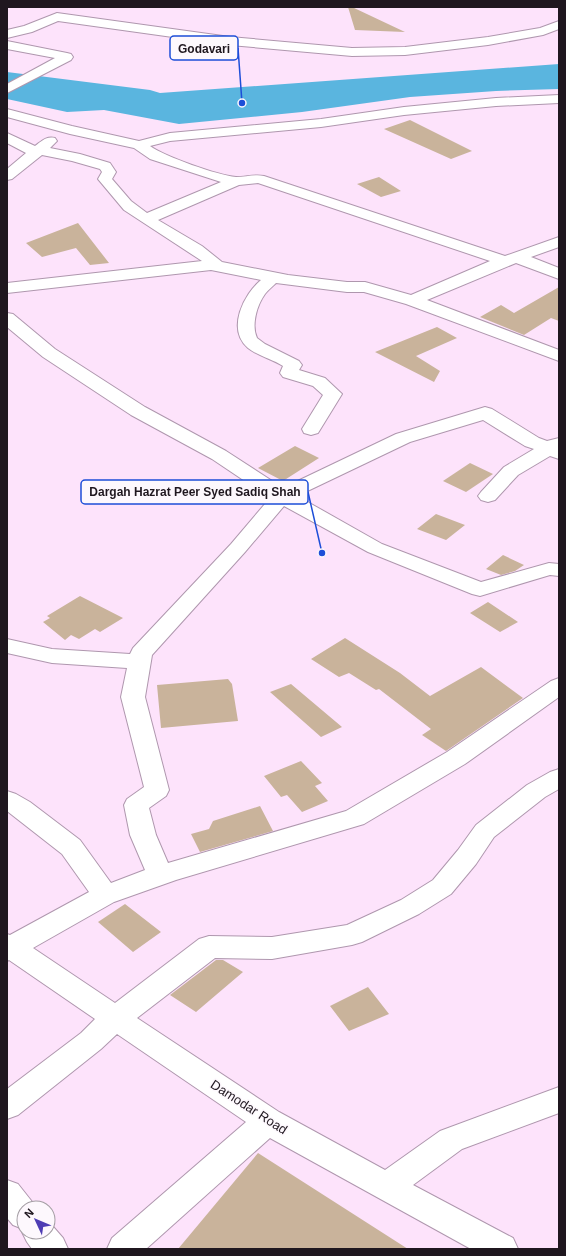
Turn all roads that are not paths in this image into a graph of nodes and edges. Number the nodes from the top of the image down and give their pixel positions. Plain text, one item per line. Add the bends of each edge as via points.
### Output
1 (67, 7) edge
2 (56, 17) junction
3 (559, 26) edge
4 (7, 34) edge
5 (7, 45) edge
6 (7, 89) edge
7 (559, 99) edge
8 (7, 113) edge
9 (70, 130) junction
10 (7, 137) edge
11 (139, 145) junction
12 (37, 151) junction
13 (7, 176) edge
14 (236, 181) junction
15 (146, 219) junction
16 (559, 242) edge
17 (510, 259) junction
18 (217, 266) junction
19 (559, 274) edge
20 (273, 277) junction
21 (7, 288) edge
22 (412, 300) junction
23 (7, 318) edge
24 (559, 356) edge
25 (311, 429) dead end
26 (555, 448) edge
27 (282, 496) junction
28 (488, 496) dead end
29 (559, 570) edge
30 (7, 646) edge
31 (139, 662) junction
32 (559, 686) edge
33 (559, 778) edge
34 (7, 800) edge
35 (161, 876) junction
36 (105, 895) junction
37 (8, 948) edge
38 (116, 1018) junction
39 (559, 1100) edge
40 (8, 1105) edge
41 (268, 1121) junction
42 (386, 1187) junction
43 (7, 1194) edge
44 (16, 1205) edge
45 (45, 1240) edge
46 (52, 1249) edge
47 (123, 1249) edge
48 (502, 1249) edge

1 - 2 street
2 - 3 street via 230,41 352,52 405,51 488,41
2 - 4 street via 28,29
5 - 6 street via 67,57
7 - 11 street via 404,111 321,123 170,137
8 - 9 street
9 - 11 street
9 - 12 street via 52,139
10 - 12 street
11 - 14 street via 155,156 213,176
12 - 13 street
12 - 15 street via 75,157 106,166 108,172 105,179 128,206
14 - 15 street
14 - 17 street via 259,179
15 - 18 street via 191,246
16 - 17 street
17 - 19 street
17 - 22 street
18 - 20 street
18 - 21 street
20 - 22 street via 365,287
20 - 25 street via 258,292 246,326 250,339 293,364 289,373 318,382 333,394
22 - 24 street
23 - 27 street via 49,353 138,411 219,456
26 - 27 street via 532,442 484,413 403,438
26 - 28 street via 511,471
27 - 29 street via 375,548 480,589 549,569
27 - 31 street via 238,548 141,653
30 - 31 street via 52,656
31 - 35 street via 133,697 157,790 136,805 143,835
32 - 35 street via 456,758 355,818
33 - 38 street via 536,791 485,831 442,887 410,907 352,935 272,948 209,947
34 - 36 street via 71,847
35 - 36 street
36 - 37 street
37 - 38 street, Damodar Road
38 - 40 street via 91,1041
38 - 41 street, Damodar Road
39 - 42 street via 451,1140
41 - 42 street, Damodar Road
41 - 47 street
42 - 48 street, Damodar Road
43 - 44 street
45 - 46 street

